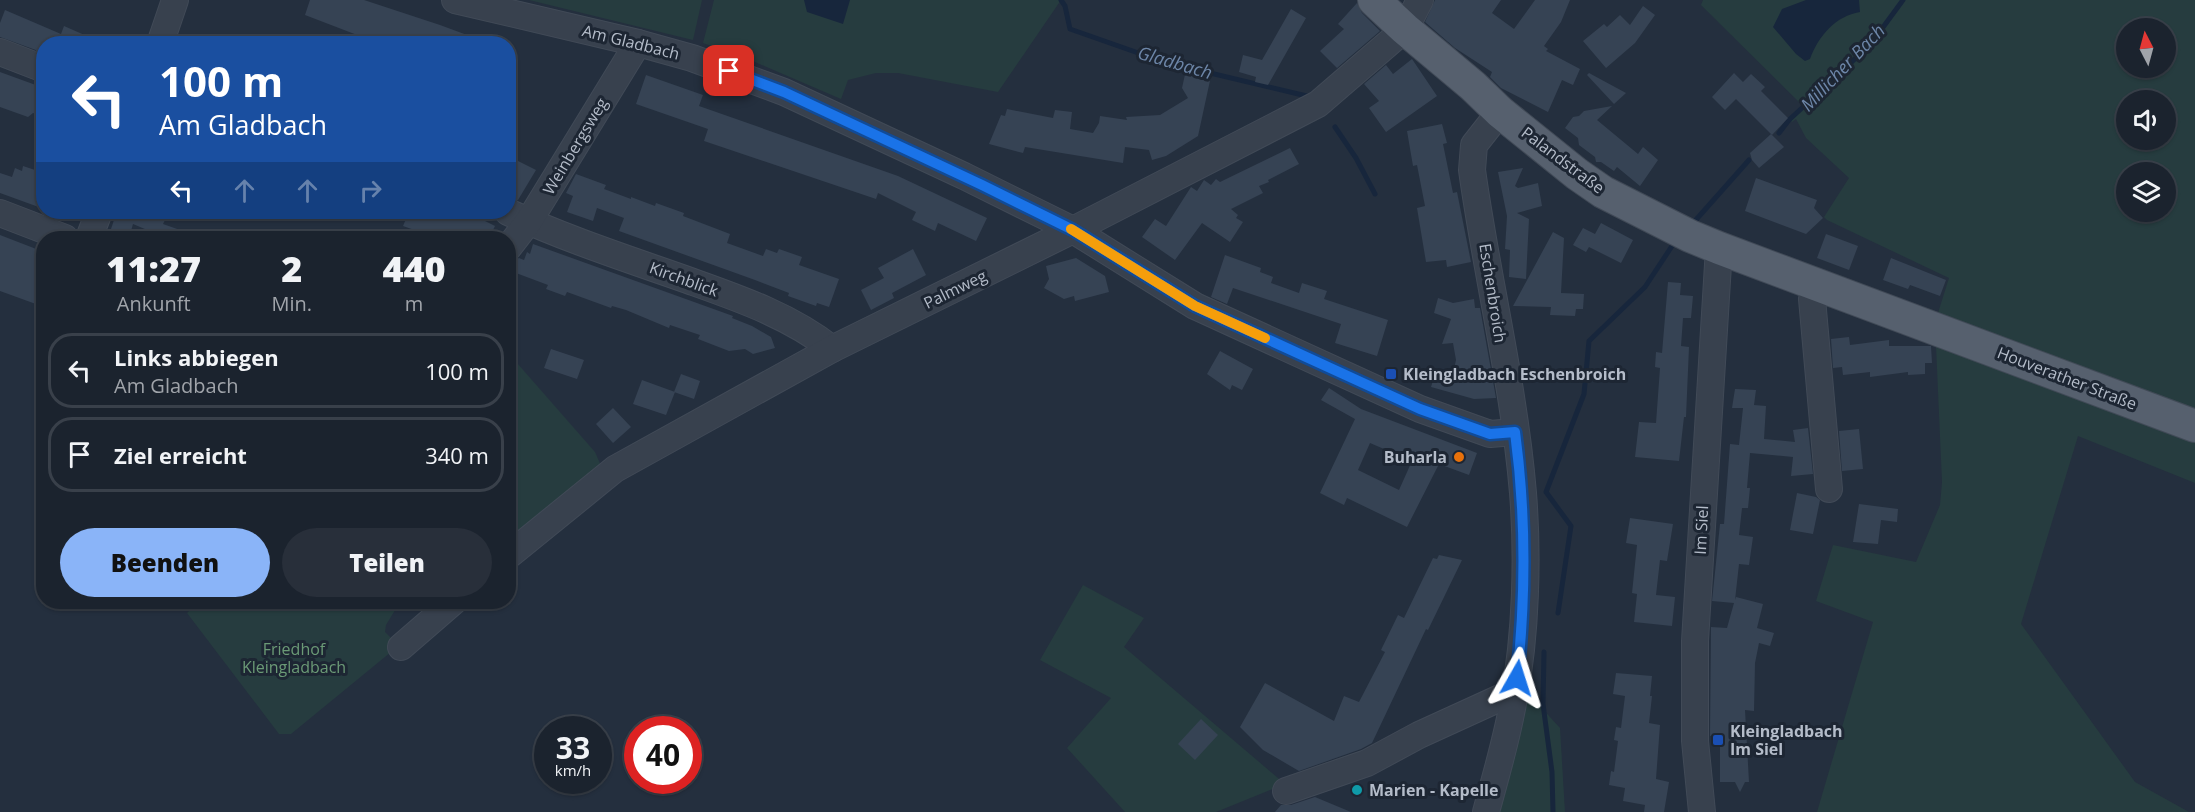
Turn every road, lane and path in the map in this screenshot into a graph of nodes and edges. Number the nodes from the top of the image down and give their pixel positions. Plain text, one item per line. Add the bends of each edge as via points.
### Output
1 (175, 0) edge
2 (455, 0) edge
3 (1374, 0) edge
4 (1420, 0) edge
5 (1405, 29) junction
6 (163, 36) edge
7 (638, 43) junction
8 (0, 52) edge
9 (36, 66) edge
10 (1500, 112) junction
11 (0, 213) edge
12 (519, 216) edge
13 (1073, 230) junction
14 (46, 231) edge
15 (514, 231) edge
16 (1719, 248) junction
17 (1816, 285) junction
18 (1939, 329) joint
19 (832, 349) junction
20 (2195, 426) edge
21 (1515, 432) junction
22 (1829, 489) dead end
23 (516, 550) edge
24 (445, 609) edge
25 (400, 647) dead end
26 (1514, 697) junction
27 (1287, 791) dead end
28 (1486, 812) edge
29 (1702, 812) edge

1 - 6 street
2 - 7 street, Am Gladbach
3 - 5 main road, Palandstraße
4 - 5 street
5 - 10 main road, Palandstraße
5 - 13 street, Palmweg via 1318,104
7 - 12 street, Weinbergsweg
7 - 13 street, Am Gladbach via 784,92
8 - 9 street
10 - 16 main road, Palandstraße via 1602,192
10 - 21 street, Eschenbroich via 1474,145 1472,170
11 - 14 street
12 - 15 street, Weinbergsweg
12 - 19 street, Kirchblick via 749,302 816,336
13 - 19 street, Palmweg
13 - 21 street, Am Gladbach via 1195,306 1420,409 1490,434
16 - 17 main road, Palandstraße
16 - 29 street, Im Siel via 1695,641 1695,741
17 - 18 main road, Palandstraße
17 - 22 street via 1812,299
18 - 20 main road, Houverather Straße
19 - 23 street, Palmweg via 615,470
21 - 26 street, Eschenbroich via 1523,494 1524,557
24 - 25 street
26 - 27 street via 1483,705 1366,763
26 - 28 street, Eschenbroich

